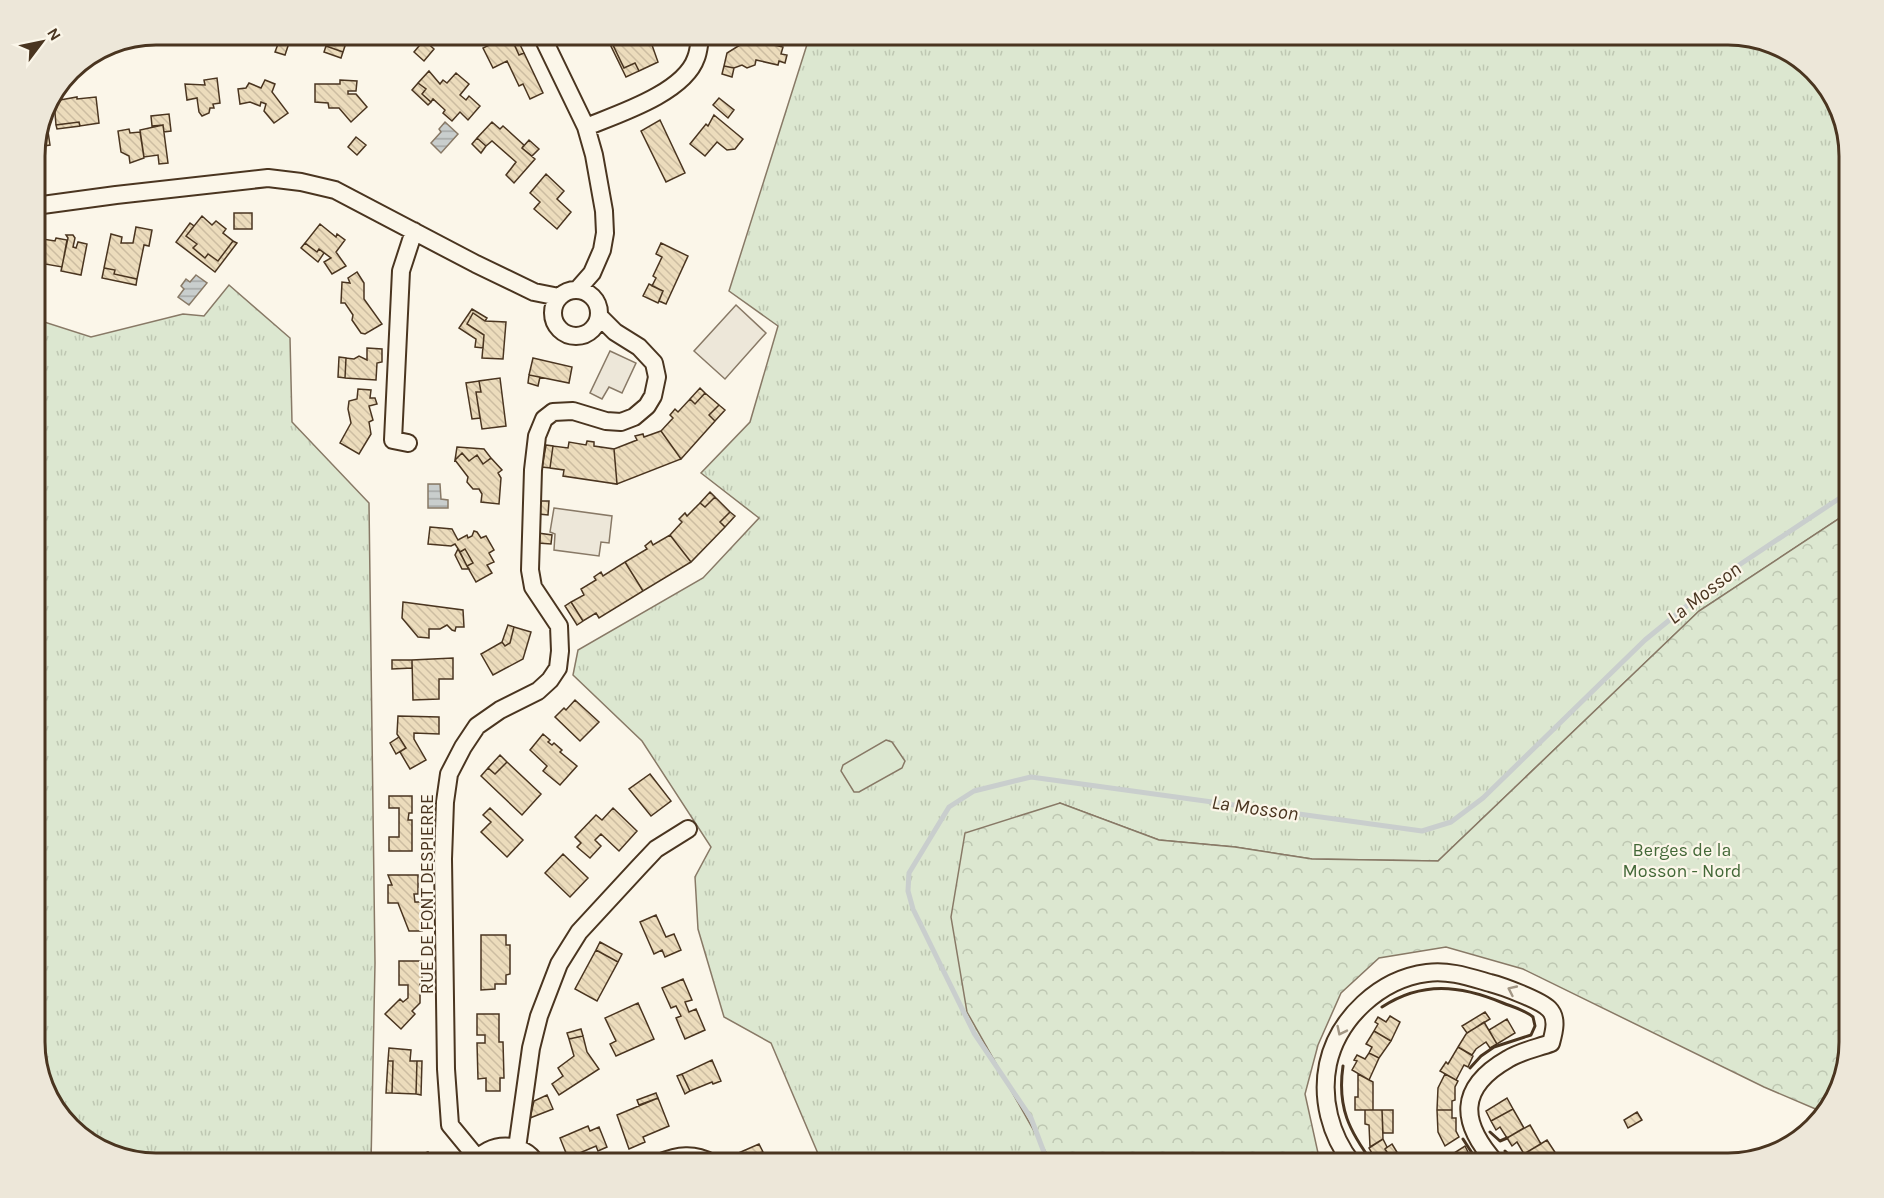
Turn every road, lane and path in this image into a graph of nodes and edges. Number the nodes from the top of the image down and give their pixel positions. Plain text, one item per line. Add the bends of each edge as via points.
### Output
1 (547, 45) edge
2 (699, 45) edge
3 (586, 127) junction
4 (45, 205) edge
5 (414, 231) junction
6 (584, 292) junction
7 (556, 304) junction
8 (596, 322) junction
9 (408, 443) dead end
10 (688, 829) dead end
11 (517, 1148) junction
12 (471, 1153) edge
13 (485, 1153) edge
14 (527, 1153) edge
15 (1346, 1153) edge
16 (1487, 1153) edge

1 - 3 street
2 - 3 street via 687,74 671,87
3 - 6 street via 605,233
4 - 5 street via 268,178 335,190
5 - 7 street
5 - 9 street via 401,271 393,440
6 - 7 street via 571,291
6 - 8 street via 599,308
7 - 8 street via 556,324 566,334 581,336
8 - 12 street, RUE DE FONT DESPIERRE via 639,347 654,363 657,387 647,406 621,422 573,411 553,412 544,419 537,436 530,509 530,570 533,587 559,626 558,668 538,691 477,726 449,774 443,859 446,1069 450,1125
10 - 11 street via 656,849 579,932 559,964 531,1048
11 - 13 street via 506,1146
11 - 14 street
16 -> 15 street via 1468,1117 1471,1093 1489,1071 1510,1057 1551,1043 1556,1024 1549,1009 1507,987 1454,973 1427,973 1402,979 1369,998 1346,1022 1331,1053 1326,1102 1333,1128

